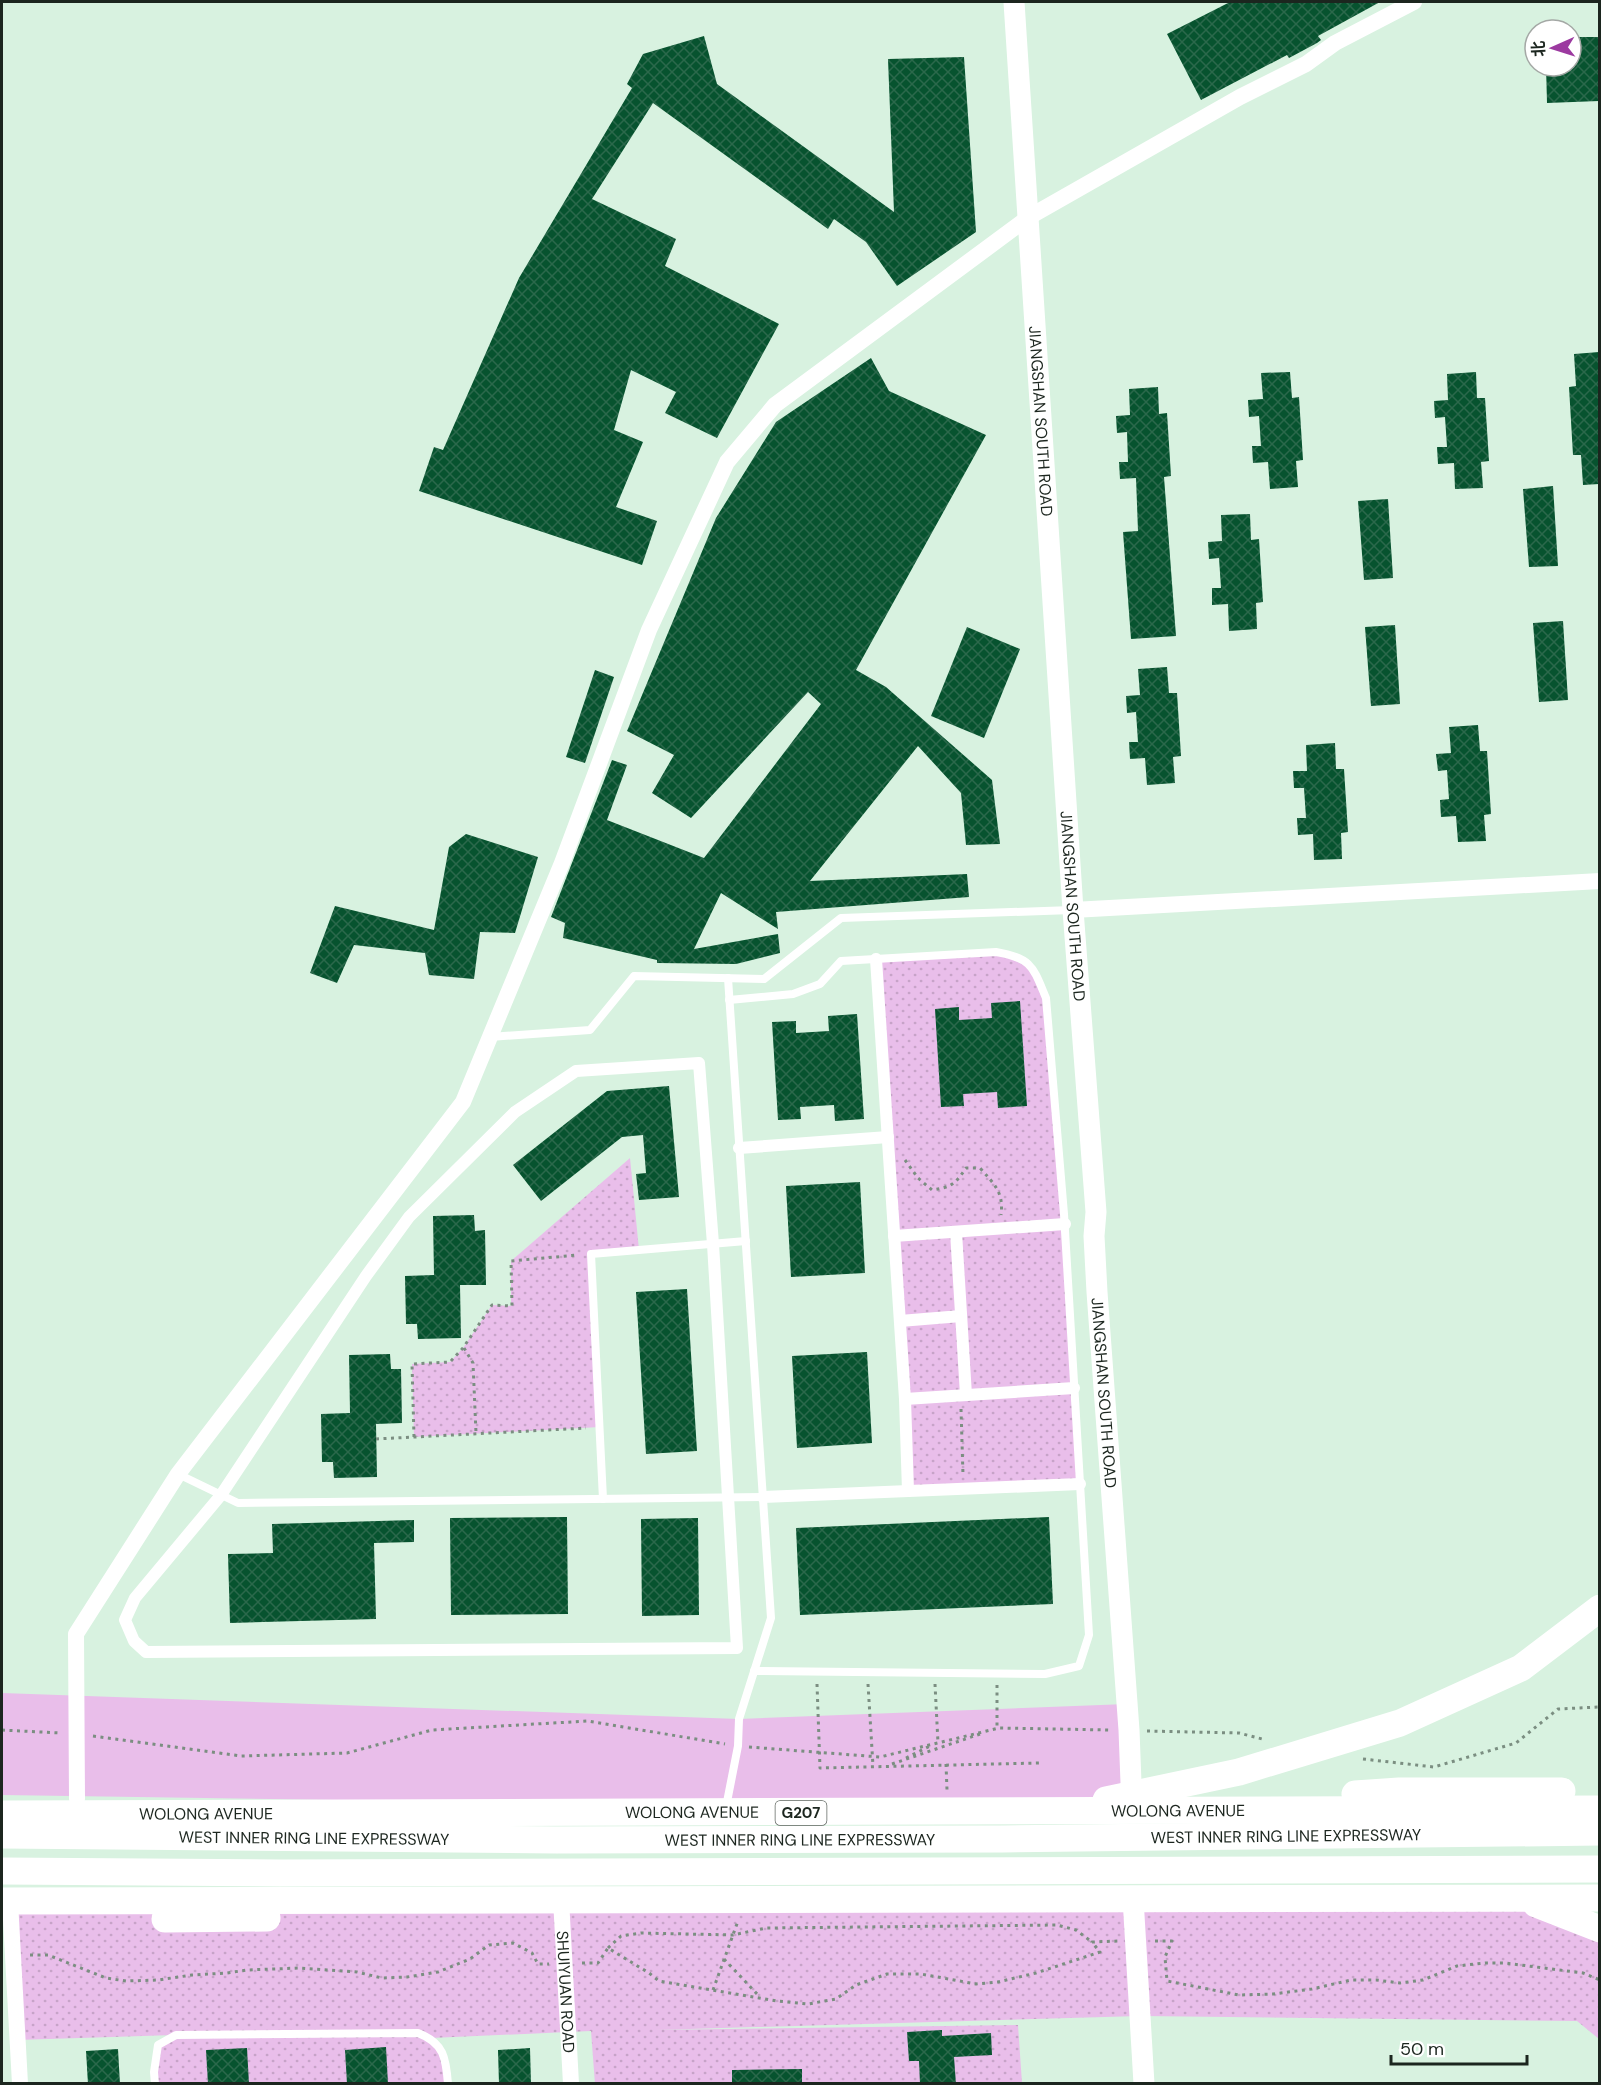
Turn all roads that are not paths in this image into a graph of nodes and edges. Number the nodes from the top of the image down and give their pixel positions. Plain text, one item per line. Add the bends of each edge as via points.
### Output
1 (1014, 2) edge
2 (1414, 2) edge
3 (1029, 218) junction
4 (1599, 881) edge
5 (1073, 910) junction
6 (876, 959) junction
7 (728, 978) junction
8 (729, 1000) junction
9 (490, 1037) junction
10 (888, 1137) junction
11 (739, 1148) junction
12 (1065, 1224) junction
13 (956, 1232) junction
14 (894, 1236) junction
15 (746, 1241) junction
16 (713, 1244) junction
17 (961, 1316) junction
18 (900, 1321) junction
19 (1074, 1388) junction
20 (963, 1395) junction
21 (905, 1399) junction
22 (178, 1474) junction
23 (1080, 1484) junction
24 (908, 1491) junction
25 (221, 1495) junction
26 (729, 1497) junction
27 (763, 1497) junction
28 (603, 1499) junction
29 (1599, 1608) edge
30 (754, 1671) junction
31 (1599, 1791) edge
32 (2, 1798) edge
33 (77, 1799) junction
34 (1098, 1802) junction
35 (1599, 1809) edge
36 (1132, 1812) junction
37 (330, 1813) junction
38 (724, 1813) junction
39 (2, 1814) edge
40 (1599, 1832) edge
41 (2, 1835) edge
42 (556, 1840) junction
43 (1599, 1869) edge
44 (946, 1870) junction
45 (2, 1871) edge
46 (1133, 1898) junction
47 (1599, 1898) edge
48 (522, 1899) junction
49 (561, 1899) junction
50 (4, 1907) edge
51 (1599, 1929) edge
52 (20, 2084) edge
53 (154, 2084) edge
54 (448, 2084) edge
55 (571, 2084) edge
56 (1144, 2084) edge

1 - 3 street, JIANGSHAN SOUTH ROAD
2 - 3 street
3 - 5 street, JIANGSHAN SOUTH ROAD
3 - 9 street via 775,405 727,462 649,630 562,863
4 - 5 street
5 - 7 lane via 841,918 764,979
5 - 36 street, JIANGSHAN SOUTH ROAD via 1096,1212 1097,1292
6 - 8 lane via 841,960 820,984 793,993
6 - 10 street
6 - 12 lane via 996,952 1016,956 1033,969 1046,998
7 - 8 lane
7 - 9 lane via 634,976 590,1029
8 - 11 lane
9 - 22 street via 463,1102
10 - 11 street
10 - 14 street
11 - 15 lane
12 - 13 street
12 - 19 lane
13 - 14 street
13 - 17 street
14 - 18 street
15 - 16 lane
15 - 27 lane
16 - 25 street via 699,1063 576,1071 515,1112 409,1217
16 - 26 street
16 - 28 lane via 591,1254
17 - 18 street
17 - 20 street
18 - 21 street
19 - 20 street
19 - 23 lane
20 - 21 street
21 - 24 street
22 - 25 lane
22 - 33 street via 76,1634
23 - 24 street
23 - 30 lane via 1089,1635 1079,1666 1045,1674
24 - 27 street
25 - 26 street via 135,1598 125,1620 134,1641 146,1652 737,1648
25 - 28 lane via 238,1503
26 - 27 lane
26 - 28 lane
27 - 30 lane via 771,1618
29 - 34 highway via 1521,1668 1400,1723 1239,1772
30 - 38 lane via 739,1719 738,1746
31 - 34 highway via 1399,1791 1252,1800
32 - 33 highway
33 - 37 highway
34 - 42 highway via 742,1805 665,1827
35 - 36 highway, WOLONG AVENUE / G207
36 - 38 highway, WOLONG AVENUE / G207
37 - 38 highway, WOLONG AVENUE / G207
37 - 39 highway, WOLONG AVENUE / G207
40 - 42 highway, WEST INNER RING LINE EXPRESSWAY
41 - 42 highway, WEST INNER RING LINE EXPRESSWAY
43 - 44 highway, WEST INNER RING LINE EXPRESSWAY
44 - 45 highway, WEST INNER RING LINE EXPRESSWAY
44 - 51 highway via 1090,1888 1339,1888 1474,1895 1540,1905
46 - 47 highway
46 - 49 highway
46 - 56 street
48 - 49 highway
48 - 50 highway
48 - 50 highway via 220,1920
49 - 55 street, SHUIYUAN ROAD
50 - 52 street via 13,1955
53 - 54 lane via 158,2044 176,2035 418,2034 430,2038 442,2051

